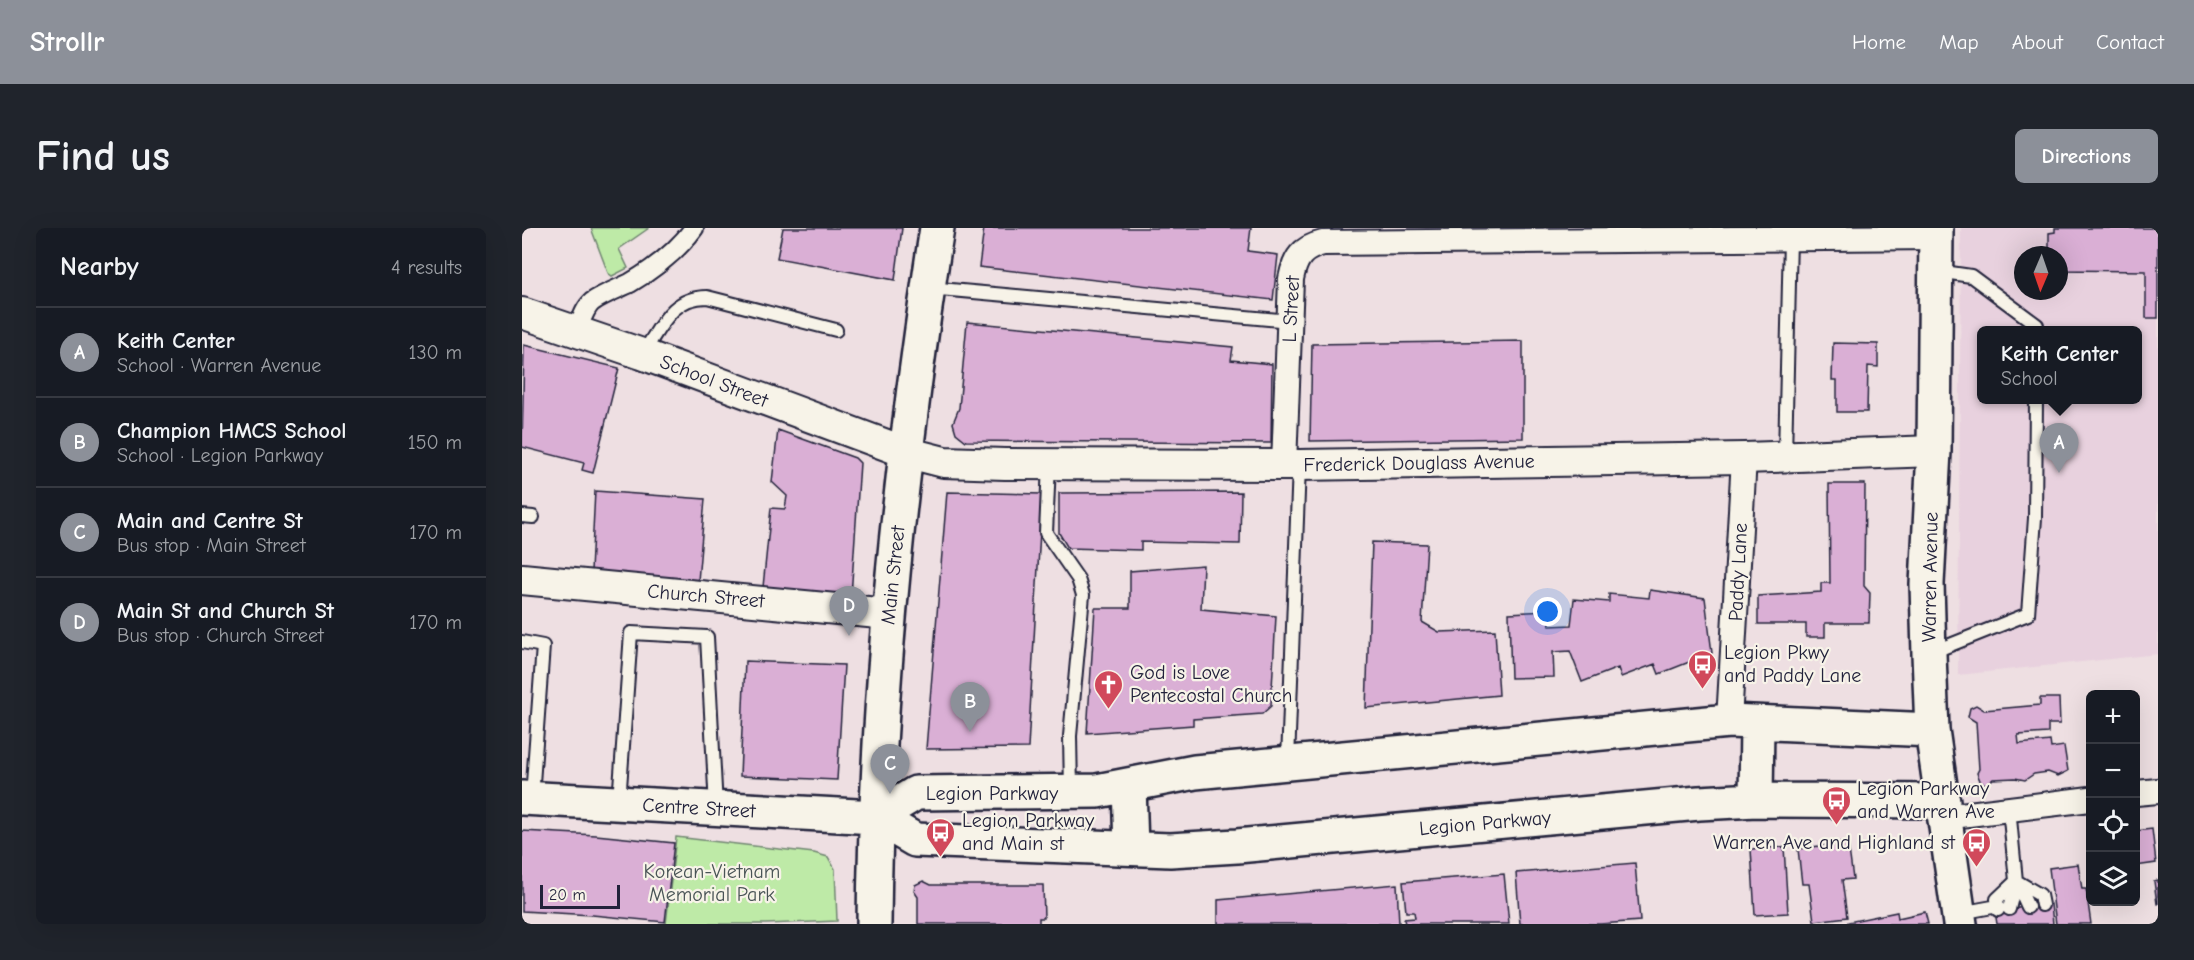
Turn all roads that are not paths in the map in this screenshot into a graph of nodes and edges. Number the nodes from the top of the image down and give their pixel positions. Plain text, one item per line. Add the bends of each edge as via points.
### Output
1 (694, 228) edge
2 (937, 228) edge
3 (1936, 232) edge
4 (1790, 238) junction
5 (1936, 271) junction
6 (928, 288) junction
7 (522, 313) edge
8 (1290, 321) junction
9 (2037, 326) edge
10 (836, 330) dead end
11 (577, 331) junction
12 (642, 354) junction
13 (2036, 404) edge
14 (1934, 451) junction
15 (905, 452) junction
16 (1785, 456) junction
17 (1744, 458) junction
18 (1049, 464) junction
19 (1292, 465) junction
20 (522, 579) edge
21 (890, 614) junction
22 (522, 642) edge
23 (1929, 654) junction
24 (1743, 722) junction
25 (1932, 730) junction
26 (1288, 763) junction
27 (1129, 785) junction
28 (2158, 791) edge
29 (1071, 792) junction
30 (2140, 793) edge
31 (527, 798) edge
32 (1756, 800) junction
33 (2086, 800) edge
34 (619, 804) junction
35 (2009, 808) junction
36 (716, 809) junction
37 (1944, 809) junction
38 (876, 817) junction
39 (1131, 848) junction
40 (2016, 881) junction
41 (2042, 905) dead end
42 (2028, 907) dead end
43 (1959, 919) edge
44 (874, 924) edge

1 - 11 street via 657,265 593,302
2 - 6 main road, Main Street
3 - 4 street, L Street
3 - 5 main road, Warren Avenue
4 - 8 street, L Street via 1323,243 1301,253 1294,264
4 - 16 lane
5 - 9 lane via 1971,276
5 - 14 main road, Warren Avenue
6 - 8 lane
6 - 15 main road, Main Street
7 - 11 street, School Street
8 - 19 street, L Street
10 - 12 lane via 695,297 672,310
11 - 12 street, School Street
12 - 15 street, School Street
13 - 23 lane via 2035,518 2028,614
14 - 16 street, Frederick Douglass Avenue
14 - 23 main road, Warren Avenue via 1927,584
15 - 18 street, Frederick Douglass Avenue via 944,462
15 - 21 main road, Main Street
16 - 17 street, Frederick Douglass Avenue
17 - 19 street, Frederick Douglass Avenue
17 - 24 street, Paddy Lane
18 - 19 street, Frederick Douglass Avenue
18 - 29 lane via 1046,533 1078,579 1083,595 1070,736
19 - 26 lane
20 - 21 street, Church Street
21 - 38 main road, Main Street
22 - 31 lane via 543,646
23 - 25 main road, Warren Avenue
24 - 25 main road, Legion Parkway
24 - 26 main road, Legion Parkway
24 - 32 main road
25 - 37 main road, Warren Avenue
26 - 27 main road, Legion Parkway via 1195,772
27 - 29 main road, Legion Parkway
27 - 39 main road
28 - 30 street
29 - 38 main road, Legion Parkway via 916,793
31 - 34 main road, Centre Street
32 - 37 main road, Legion Parkway
32 - 39 main road, Legion Parkway via 1238,846
33 - 35 street
34 - 36 main road, Centre Street
34 - 36 lane via 631,633 707,637
35 - 37 street
35 - 40 lane
36 - 38 main road, Centre Street
37 - 43 main road, Warren Avenue
38 - 39 main road, Legion Parkway via 915,840
38 - 44 main road, Main Street
40 - 41 lane via 2040,895
40 - 42 lane
40 - 43 lane via 1997,899 2002,909

